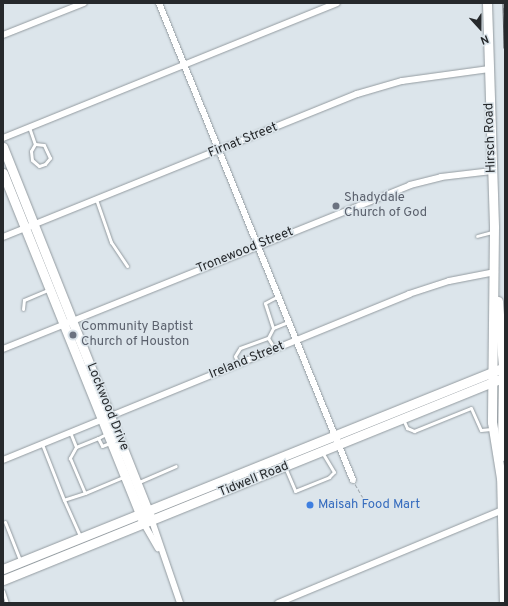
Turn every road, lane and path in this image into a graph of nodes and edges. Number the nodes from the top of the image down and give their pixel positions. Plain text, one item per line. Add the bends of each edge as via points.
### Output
1 (84, 3) edge
2 (159, 3) edge
3 (336, 3) edge
4 (487, 3) edge
5 (3, 35) edge
6 (184, 65) junction
7 (489, 69) junction
8 (29, 127) junction
9 (3, 138) edge
10 (35, 144) junction
11 (3, 147) edge
12 (218, 151) junction
13 (492, 171) junction
14 (3, 174) edge
15 (96, 199) junction
16 (30, 226) junction
17 (494, 232) junction
18 (476, 236) dead end
19 (3, 237) edge
20 (258, 246) junction
21 (127, 266) dead end
22 (495, 272) junction
23 (50, 289) junction
24 (278, 296) junction
25 (23, 310) dead end
26 (73, 320) junction
27 (288, 322) junction
28 (64, 324) junction
29 (273, 328) junction
30 (268, 338) junction
31 (296, 341) junction
32 (3, 349) edge
33 (275, 349) junction
34 (238, 365) junction
35 (504, 367) edge
36 (492, 372) junction
37 (504, 378) edge
38 (492, 382) junction
39 (399, 410) junction
40 (112, 416) junction
41 (403, 419) junction
42 (101, 420) junction
43 (493, 428) junction
44 (70, 432) junction
45 (102, 436) junction
46 (334, 436) junction
47 (42, 444) junction
48 (338, 446) junction
49 (76, 447) junction
50 (322, 452) junction
51 (3, 460) edge
52 (176, 466) dead end
53 (285, 467) junction
54 (239, 475) junction
55 (123, 477) junction
56 (501, 478) junction
57 (353, 480) joint
58 (137, 483) junction
59 (242, 484) junction
60 (84, 492) junction
61 (363, 498) dead end
62 (64, 500) junction
63 (502, 510) junction
64 (148, 511) junction
65 (139, 515) junction
66 (5, 522) dead end
67 (148, 522) junction
68 (80, 538) junction
69 (42, 552) junction
70 (20, 562) junction
71 (46, 563) junction
72 (3, 569) edge
73 (3, 580) edge
74 (3, 590) edge
75 (7, 603) edge
76 (180, 603) edge
77 (278, 603) edge
78 (504, 603) edge

1 - 5 street
2 - 6 street
3 - 6 street
4 - 7 main road, Hirsch Road
6 - 8 street
6 - 12 street
7 - 12 street, Firnat Street via 431,75 364,92
7 - 13 main road, Hirsch Road
8 - 9 street
8 - 10 lane
10 - 10 lane via 31,152 32,160 39,166 50,158 44,145
11 - 16 main road, Lockwood Drive
12 - 15 street, Firnat Street
12 - 20 street
13 - 17 main road, Hirsch Road
13 - 20 street, Tronewood Street via 441,177 410,185
14 - 16 main road, Lockwood Drive
15 - 16 street, Firnat Street
15 - 21 lane via 111,242
16 - 19 street, Firnat Street
16 - 23 main road, Lockwood Drive
16 - 26 main road, Lockwood Drive
17 - 18 lane
17 - 22 main road, Hirsch Road
20 - 24 street
20 - 26 street, Tronewood Street
22 - 31 street, Ireland Street via 449,281 416,292
22 - 35 main road, Hirsch Road
22 - 36 main road, Hirsch Road
23 - 25 lane via 24,300
23 - 28 main road, Lockwood Drive
24 - 27 street
24 - 29 lane via 265,303
26 - 28 street, Tronewood Street
26 - 40 main road, Lockwood Drive
27 - 29 lane
27 - 31 street
28 - 32 street, Tronewood Street
28 - 42 main road, Lockwood Drive
29 - 30 lane
30 - 33 lane
30 - 34 lane via 236,351
31 - 33 street, Ireland Street
31 - 46 street
33 - 34 street, Ireland Street
34 - 40 street, Ireland Street
35 - 36 main road, Tidwell Road
35 - 37 main road, Hirsch Road
36 - 38 main road, Hirsch Road
36 - 39 main road, Tidwell Road
37 - 38 main road, Tidwell Road
37 - 56 main road, Hirsch Road
38 - 41 main road, Tidwell Road
38 - 43 main road, Hirsch Road
39 - 41 main road
39 - 46 main road, Tidwell Road
40 - 42 street, Ireland Street
40 - 58 main road, Lockwood Drive
41 - 43 lane via 409,430 414,431 471,408 481,430
41 - 48 main road, Tidwell Road
42 - 44 street, Ireland Street
42 - 45 main road, Lockwood Drive
43 - 56 main road, Hirsch Road
44 - 47 street, Ireland Street
44 - 49 lane
45 - 49 lane
45 - 55 main road, Lockwood Drive via 110,443
46 - 48 street
46 - 54 main road, Tidwell Road
47 - 51 street, Ireland Street
47 - 62 lane
48 - 50 main road, Tidwell Road
48 - 57 street
49 - 60 lane via 70,458
50 - 53 main road, Tidwell Road
50 - 53 lane via 334,472 329,477 295,491
52 - 58 lane
53 - 59 main road, Tidwell Road
54 - 59 main road
54 - 64 main road, Tidwell Road
55 - 60 lane
55 - 65 main road, Lockwood Drive
56 - 63 main road, Hirsch Road
57 - 61 path
58 - 64 main road, Lockwood Drive
59 - 67 main road, Tidwell Road
60 - 62 lane
62 - 68 lane
63 - 77 street
63 - 78 main road, Hirsch Road
64 - 65 main road, Tidwell Road
64 - 67 main road, Lockwood Drive
65 - 67 main road, Lockwood Drive
65 - 68 main road, Tidwell Road
66 - 70 lane
67 - 71 main road, Tidwell Road
67 - 76 street, Lockwood Drive
68 - 69 main road, Tidwell Road
69 - 70 main road, Tidwell Road
69 - 71 main road
70 - 72 main road, Tidwell Road
71 - 73 main road, Tidwell Road
74 - 75 lane

